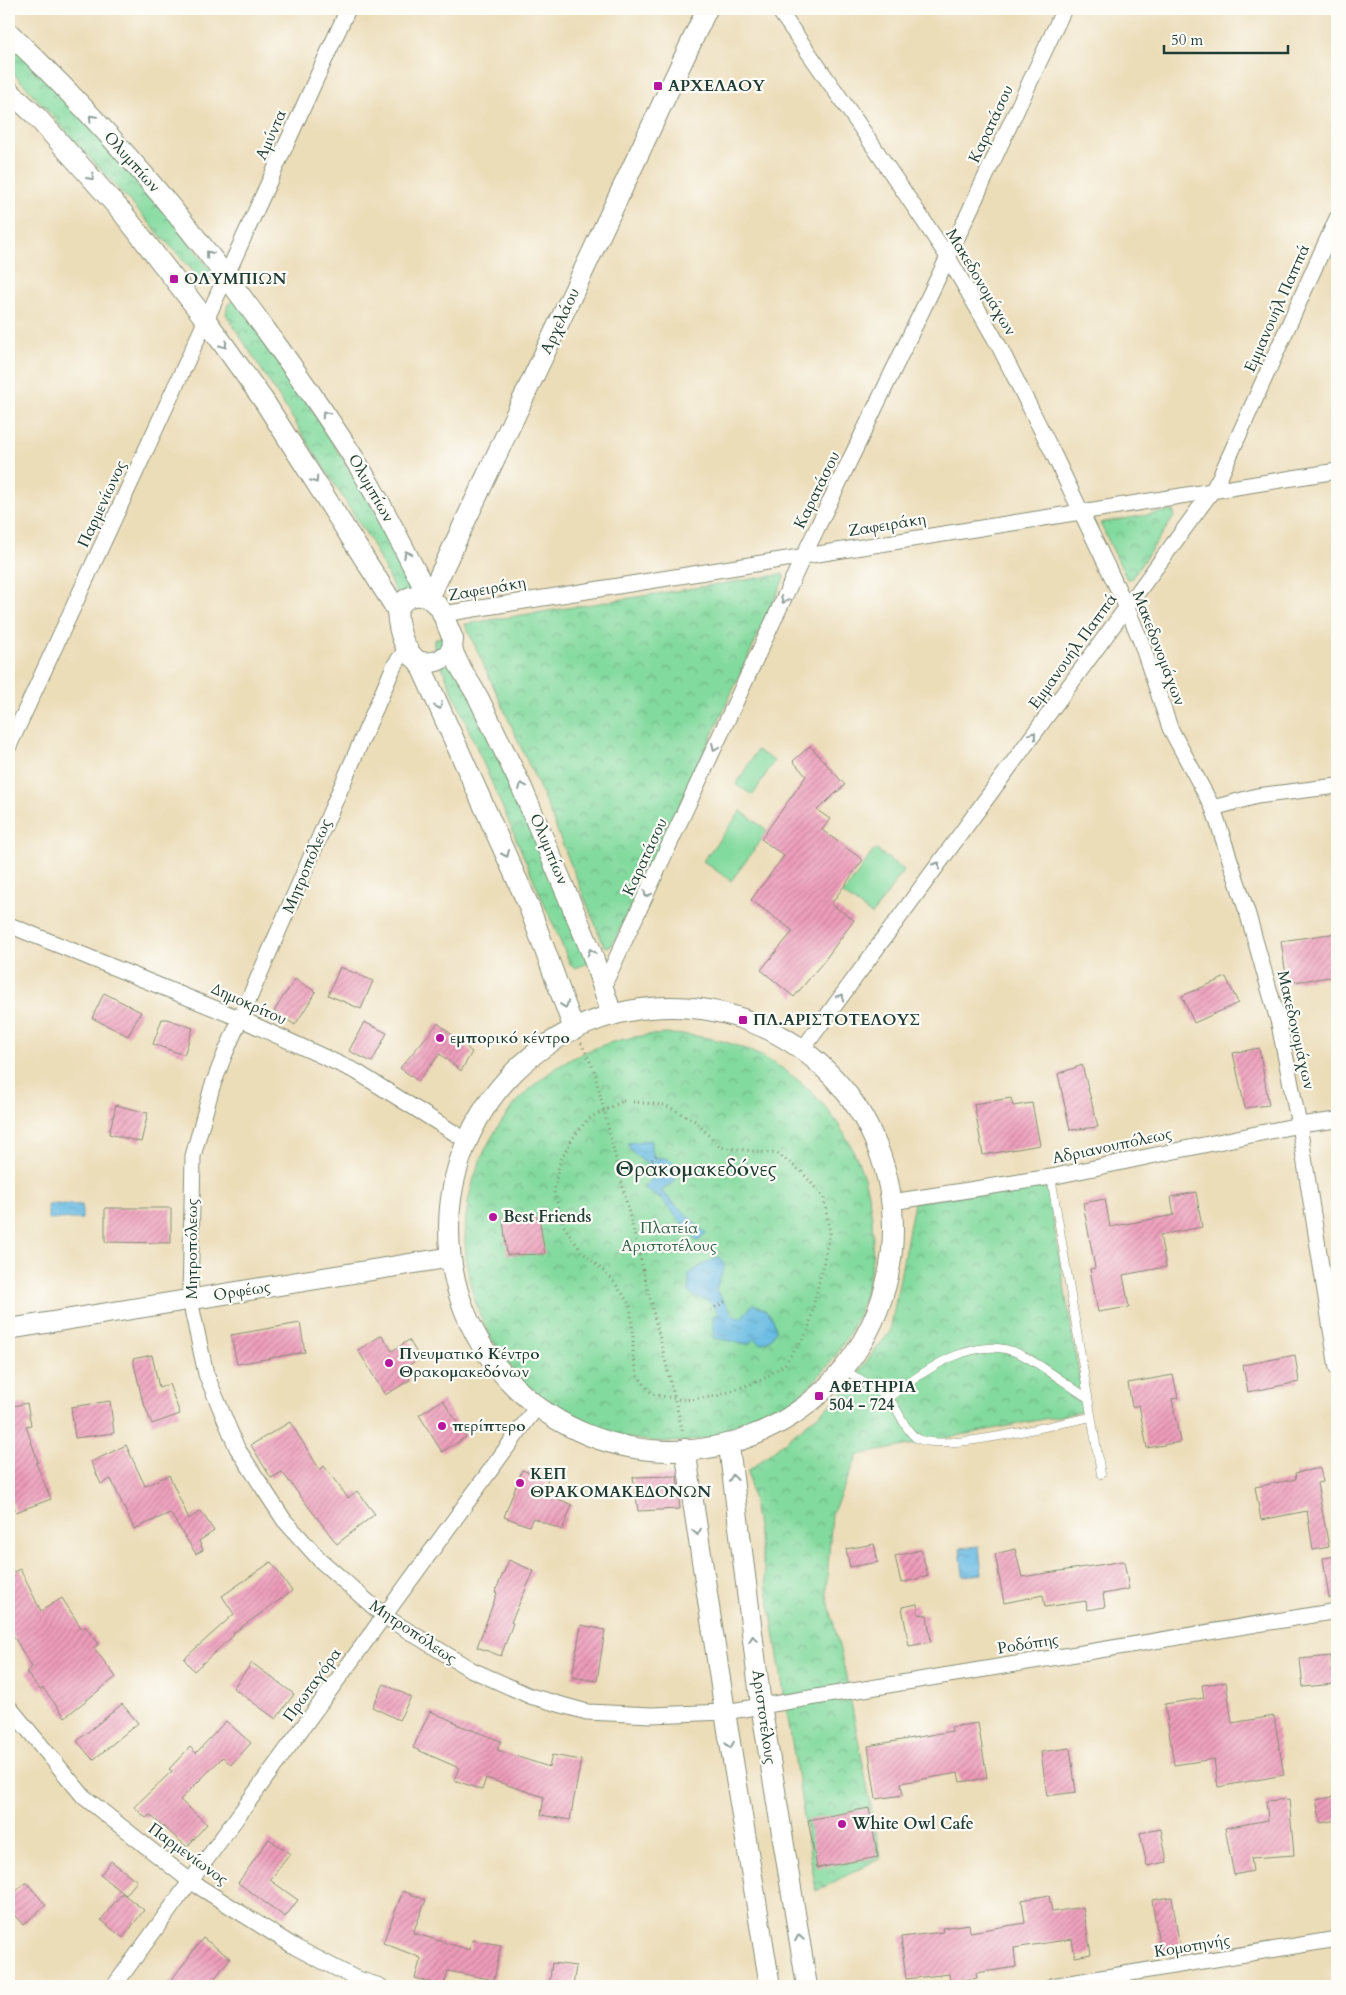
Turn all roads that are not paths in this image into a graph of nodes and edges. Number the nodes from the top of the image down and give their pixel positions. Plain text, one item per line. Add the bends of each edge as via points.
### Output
1 (348, 9) edge
2 (707, 9) edge
3 (778, 9) edge
4 (1064, 9) edge
5 (9, 33) edge
6 (9, 91) edge
7 (1337, 218) edge
8 (948, 257) junction
9 (226, 276) junction
10 (206, 320) junction
11 (1337, 470) edge
12 (1212, 490) junction
13 (1081, 512) junction
14 (804, 555) junction
15 (430, 598) junction
16 (1126, 606) junction
17 (397, 610) junction
18 (443, 614) junction
19 (452, 650) junction
20 (413, 655) junction
21 (9, 746) edge
22 (1337, 786) edge
23 (1213, 808) junction
24 (9, 925) edge
25 (603, 987) junction
26 (612, 1015) junction
27 (241, 1019) junction
28 (574, 1029) junction
29 (802, 1050) junction
30 (1337, 1120) edge
31 (1299, 1125) junction
32 (464, 1139) junction
33 (1051, 1177) junction
34 (892, 1202) junction
35 (446, 1258) junction
36 (190, 1300) junction
37 (9, 1329) edge
38 (1337, 1366) edge
39 (845, 1370) junction
40 (888, 1398) junction
41 (1088, 1398) junction
42 (538, 1405) junction
43 (1091, 1417) junction
44 (684, 1441) junction
45 (729, 1446) junction
46 (1101, 1474) dead end
47 (1337, 1611) edge
48 (384, 1616) junction
49 (761, 1705) junction
50 (9, 1706) edge
51 (725, 1712) junction
52 (190, 1881) junction
53 (1337, 1939) edge
54 (114, 1986) edge
55 (380, 1986) edge
56 (770, 1986) edge
57 (807, 1986) edge
58 (1052, 1986) edge

1 - 9 street, Αμύντα
2 - 15 street, Αρχελάου
3 - 8 street, Μακεδονομάχων
4 - 8 street, Καρατάσου
9 -> 5 street, Ολυμπίων via 112,139
6 -> 10 street via 36,116 122,212
7 - 12 street, Εμμανουήλ Παππά
8 - 13 street, Μακεδονομάχων via 999,346
8 - 14 street, Καρατάσου
9 - 10 street, Παρμενίωνος
15 -> 9 street, Ολυμπίων via 336,430
10 -> 17 street via 264,401
10 - 21 street, Παρμενίωνος
11 - 12 street, Ζαφειράκη
12 - 13 street, Ζαφειράκη
12 - 16 street, Εμμανουήλ Παππά
13 - 14 street, Ζαφειράκη
13 - 16 street, Μακεδονομάχων
14 - 18 street, Ζαφειράκη
14 -> 25 street, Καρατάσου
15 - 17 street via 422,595 408,597
15 - 18 street, Ολυμπίων
16 - 23 street, Μακεδονομάχων via 1170,728
29 -> 16 street, Εμμανουήλ Παππά
17 - 20 street via 399,629
18 - 19 street, Ολυμπίων via 453,639
19 - 20 street via 439,661 428,663
25 -> 19 street, Ολυμπίων via 575,910 522,788
20 - 27 street, Μητροπόλεως via 394,666
20 -> 28 street via 528,904
22 - 23 street via 1257,796
23 - 31 street, Μακεδονομάχων via 1270,986
24 - 27 street, Δημοκρίτου
25 - 26 street, Ολυμπίων
26 - 28 street
26 - 29 street via 678,1008 743,1020
27 - 32 street, Δημοκρίτου via 357,1072
27 - 36 street, Μητροπόλεως via 212,1086 193,1156
28 - 32 street via 532,1053 494,1090 473,1119
29 - 34 street via 824,1069 860,1114 881,1161
30 - 31 street, Αδριανουπόλεως
31 - 33 street, Αδριανουπόλεως
31 - 38 street, Μακεδονομάχων
32 - 35 street via 449,1179 442,1224
33 - 34 street, Αδριανουπόλεως
33 - 41 lane
34 - 39 street via 895,1248 884,1304 860,1354
35 - 36 street, Ορφέως
35 - 42 street via 469,1321 498,1362
36 - 37 street, Ορφέως
36 - 48 street, Μητροπόλεως via 206,1374 237,1448 284,1520 320,1560
39 - 40 lane
39 - 45 street via 819,1396 754,1442
40 - 41 lane via 937,1363 987,1348 1020,1354
40 - 43 lane via 914,1436 934,1443 996,1436
41 - 43 lane
42 - 44 street via 582,1429 607,1438
42 - 48 street, Πρωταγόρα
43 - 46 lane
44 - 45 street
44 -> 51 street
49 -> 45 street, Αριστοτέλους
47 - 49 street, Ροδόπης
48 - 51 street, Μητροπόλεως via 470,1669 530,1696 587,1712
48 - 52 street, Πρωταγόρα
49 - 51 street, Ροδόπης
57 -> 49 street, Αριστοτέλους
50 - 52 street, Παρμενίωνος via 84,1797
51 -> 56 street
52 - 54 street, Πρωταγόρα
52 - 55 street, Παρμενίωνος via 295,1947 355,1978
53 - 58 street, Κομοτηνής

